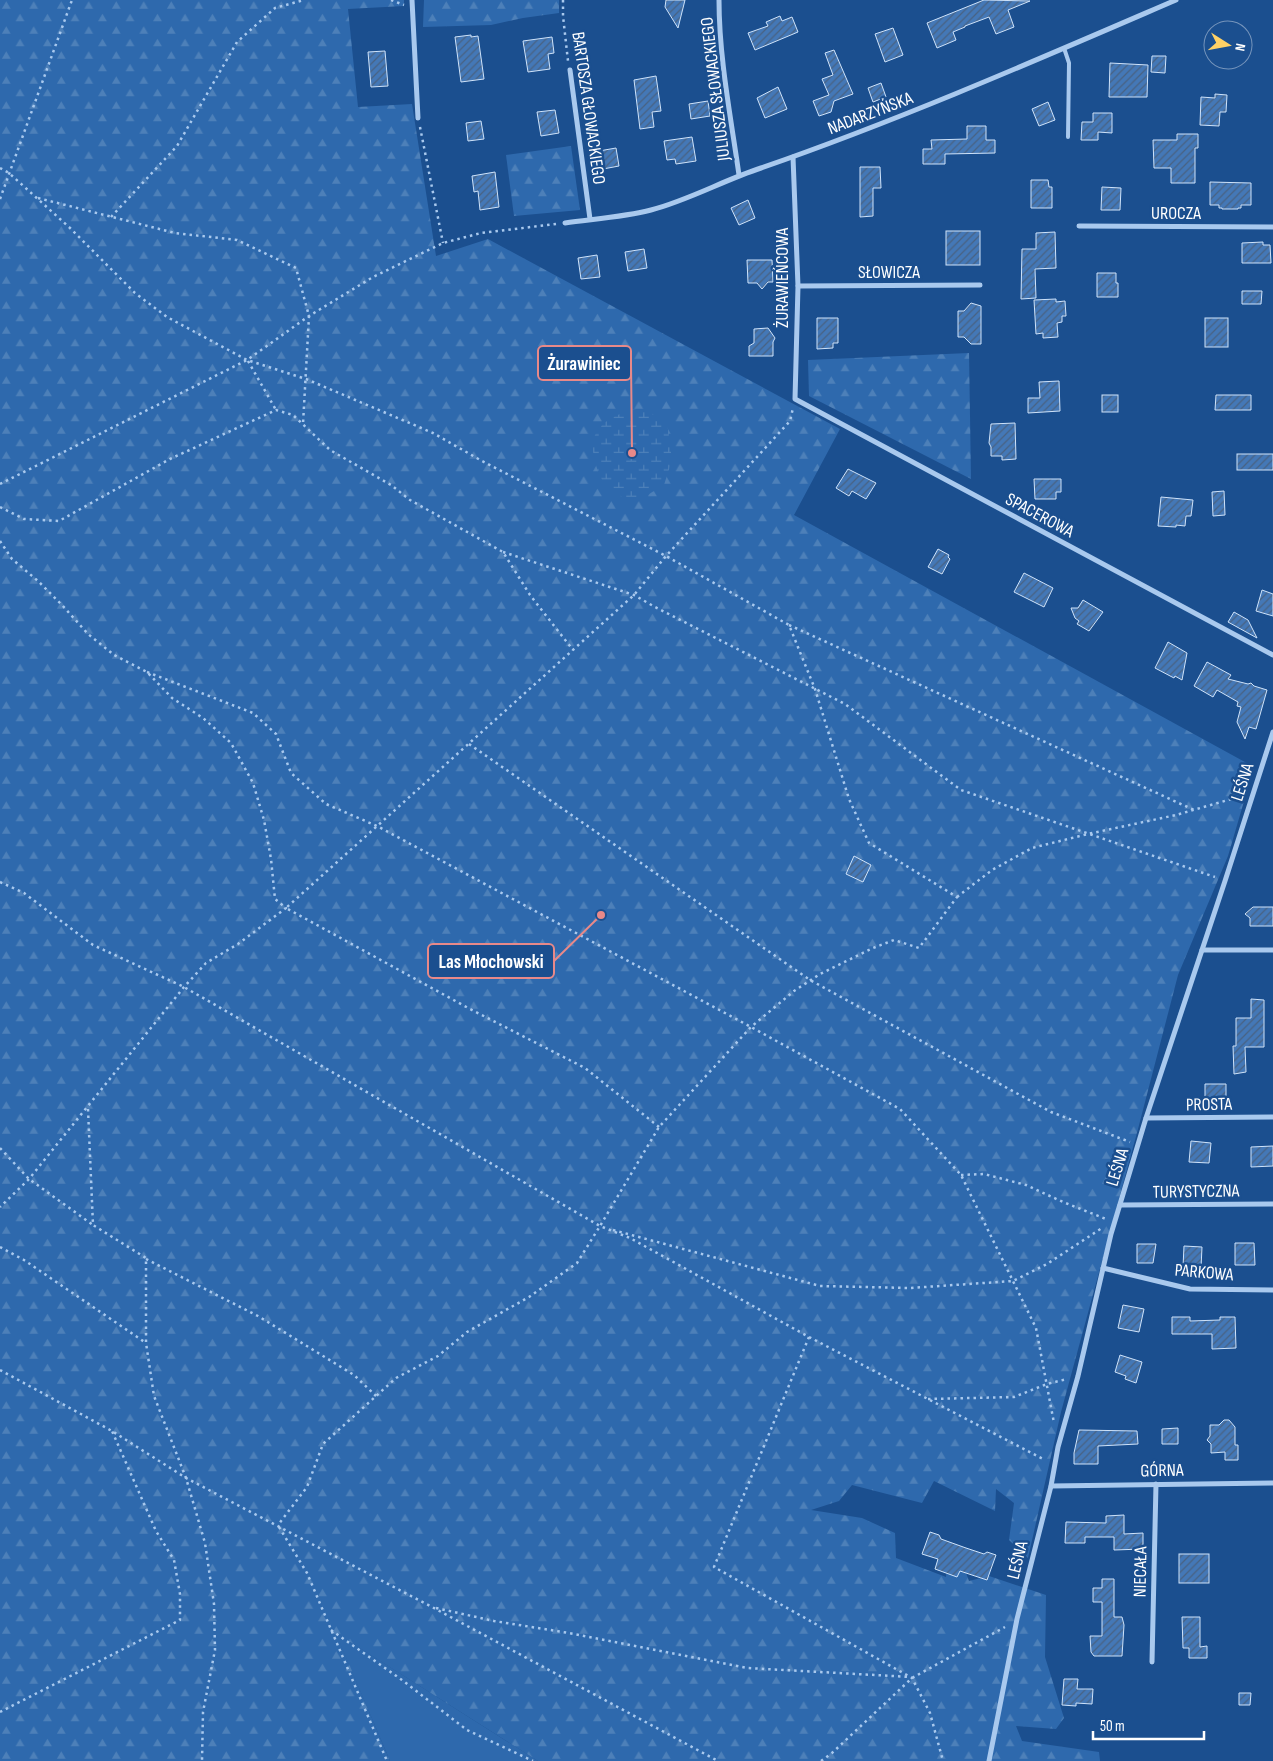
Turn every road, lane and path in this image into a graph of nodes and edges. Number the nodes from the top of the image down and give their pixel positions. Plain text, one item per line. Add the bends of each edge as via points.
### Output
1 (72, 0) edge
2 (304, 0) edge
3 (412, 0) edge
4 (564, 0) edge
5 (719, 0) edge
6 (1176, 0) edge
7 (1064, 48) junction
8 (570, 70) joint
9 (418, 118) joint
10 (1068, 136) dead end
11 (793, 157) junction
12 (0, 168) edge
13 (9, 173) junction
14 (739, 175) junction
15 (36, 198) junction
16 (0, 199) edge
17 (111, 217) junction
18 (590, 219) junction
19 (565, 223) joint
20 (1080, 226) dead end
21 (1273, 227) edge
22 (443, 243) junction
23 (980, 285) dead end
24 (798, 286) junction
25 (309, 316) junction
26 (247, 360) junction
27 (306, 379) junction
28 (795, 399) junction
29 (276, 410) junction
30 (303, 425) junction
31 (0, 484) edge
32 (0, 507) edge
33 (0, 541) edge
34 (503, 552) junction
35 (666, 556) junction
36 (634, 595) junction
37 (789, 625) junction
38 (573, 650) junction
39 (1273, 655) edge
40 (147, 672) junction
41 (815, 689) junction
42 (1273, 732) edge
43 (469, 744) junction
44 (1254, 792) junction
45 (1194, 810) junction
46 (377, 826) junction
47 (1088, 834) junction
48 (1226, 881) junction
49 (0, 882) edge
50 (957, 897) junction
51 (286, 908) junction
52 (1202, 950) junction
53 (1273, 950) edge
54 (810, 980) junction
55 (184, 987) junction
56 (751, 1027) junction
57 (88, 1108) junction
58 (1273, 1117) edge
59 (1146, 1118) junction
60 (659, 1126) junction
61 (1138, 1146) junction
62 (0, 1148) edge
63 (961, 1175) junction
64 (29, 1179) junction
65 (1273, 1204) edge
66 (1120, 1206) junction
67 (0, 1207) edge
68 (93, 1225) junction
69 (600, 1226) junction
70 (1104, 1226) dead end
71 (1111, 1234) junction
72 (0, 1247) edge
73 (146, 1258) junction
74 (1103, 1268) junction
75 (1013, 1280) junction
76 (1273, 1290) edge
77 (809, 1337) junction
78 (146, 1343) junction
79 (0, 1370) edge
80 (1078, 1376) junction
81 (1047, 1384) junction
82 (376, 1396) junction
83 (927, 1398) junction
84 (112, 1431) junction
85 (1058, 1447) junction
86 (1055, 1464) junction
87 (186, 1478) junction
88 (1273, 1483) edge
89 (1156, 1484) junction
90 (1050, 1486) junction
91 (278, 1525) junction
92 (432, 1607) junction
93 (1017, 1619) junction
94 (331, 1629) junction
95 (1152, 1662) dead end
96 (912, 1678) junction
97 (0, 1712) edge
98 (202, 1761) edge
99 (387, 1761) edge
100 (532, 1761) edge
101 (718, 1761) edge
102 (821, 1761) edge
103 (943, 1761) edge
104 (989, 1761) edge

1 - 13 path
2 - 17 path via 275,8 237,42 177,146
3 - 9 street
4 - 8 path, BARTOSZA GŁOWACKIEGO
5 - 14 street, JULIUSZA SŁOWACKIEGO via 726,88
6 - 7 street, NADARZYŃSKA
7 - 10 lane via 1069,63
7 - 11 street, NADARZYŃSKA
8 - 18 street, BARTOSZA GŁOWACKIEGO
9 - 22 path
11 - 14 street, NADARZYŃSKA
11 - 24 street, ŻURAWIEŃCOWA
12 - 13 path
13 - 15 path
13 - 16 path
14 - 18 street, NADARZYŃSKA via 651,210
15 - 17 path
15 - 26 path via 135,294 167,317
17 - 25 path via 175,233 237,240 296,268
18 - 19 street, NADARZYŃSKA
19 - 22 path via 481,233
20 - 21 street, UROCZA
22 - 25 path via 373,277
23 - 24 street, SŁOWICZA
24 - 28 street, ŻURAWIEŃCOWA
25 - 26 path
25 - 27 path
26 - 27 path
26 - 29 path
26 - 31 path
27 - 30 path
27 - 35 path via 433,433
28 - 35 path via 790,421
28 - 39 street, SPACEROWA
29 - 30 path via 293,415
29 - 32 path via 170,459 59,521 24,519
30 - 34 path via 330,450
33 - 40 path via 12,559 38,581 88,634 114,655
34 - 36 path
34 - 38 path via 530,595
35 - 36 path
35 - 37 path
36 - 38 path
36 - 41 path
37 - 41 path
37 - 45 path
38 - 43 path
40 - 46 path via 253,713 276,734 291,773 326,804
40 - 51 path via 172,698 204,718 231,743 254,783 264,820 275,899
41 - 47 path via 845,704 961,790
41 - 50 path via 849,799 869,843
42 - 44 street, LEŚNA
43 - 46 path
43 - 54 path
44 - 45 path
44 - 48 street, LEŚNA
45 - 47 path
46 - 51 path
46 - 56 path
47 - 48 path
47 - 50 path via 1032,848 992,870
48 - 52 street, LEŚNA
49 - 55 path via 24,893 93,945
50 - 54 path via 919,948 894,940
51 - 55 path via 206,963
51 - 60 path via 585,1068
52 - 53 street
52 - 59 street, LEŚNA
54 - 56 path
54 - 61 path via 1051,1112
55 - 57 path
55 - 69 path
56 - 60 path
56 - 63 path via 900,1109
57 - 64 path
57 - 68 path
58 - 59 street, PROSTA
59 - 61 street, LEŚNA
60 - 69 path
61 - 66 street, LEŚNA
62 - 64 path
63 - 71 path via 984,1174 1026,1184 1112,1221
63 - 75 path
64 - 67 path
64 - 68 path
65 - 66 street, TURYSTYCZNA
66 - 71 street, LEŚNA
68 - 73 path
69 - 75 path via 820,1286 910,1288
69 - 77 path via 630,1238
69 - 82 path via 577,1263 529,1297 467,1332 438,1356 396,1378
70 - 75 path via 1046,1264
71 - 74 street, LEŚNA
72 - 78 path
73 - 78 path
73 - 82 path via 258,1316 354,1375
74 - 76 street, PARKOWA via 1190,1288
74 - 80 street, LEŚNA
75 - 81 path via 1036,1328
77 - 83 path
77 - 96 path via 714,1567
78 - 87 path via 154,1396
79 - 84 path
80 - 81 path
80 - 85 street, LEŚNA
81 - 83 path via 1014,1397
81 - 85 path
82 - 91 path via 323,1444 307,1487
83 - 86 path
84 - 87 path
84 - 97 path via 156,1531 174,1560 180,1594 180,1620
85 - 86 street, LEŚNA
86 - 90 street, LEŚNA
87 - 91 path
87 - 98 path via 205,1543 214,1604 215,1650 204,1712
88 - 89 street, GÓRNA
89 - 90 street, GÓRNA
89 - 95 street, NIECAŁA
90 - 93 street, LEŚNA
91 - 92 path
91 - 94 path via 307,1573
92 - 96 path via 747,1668
92 - 101 path
93 - 96 path
93 - 104 street, LEŚNA
94 - 99 path
94 - 100 path via 468,1730
96 - 102 path
96 - 103 path via 930,1713

